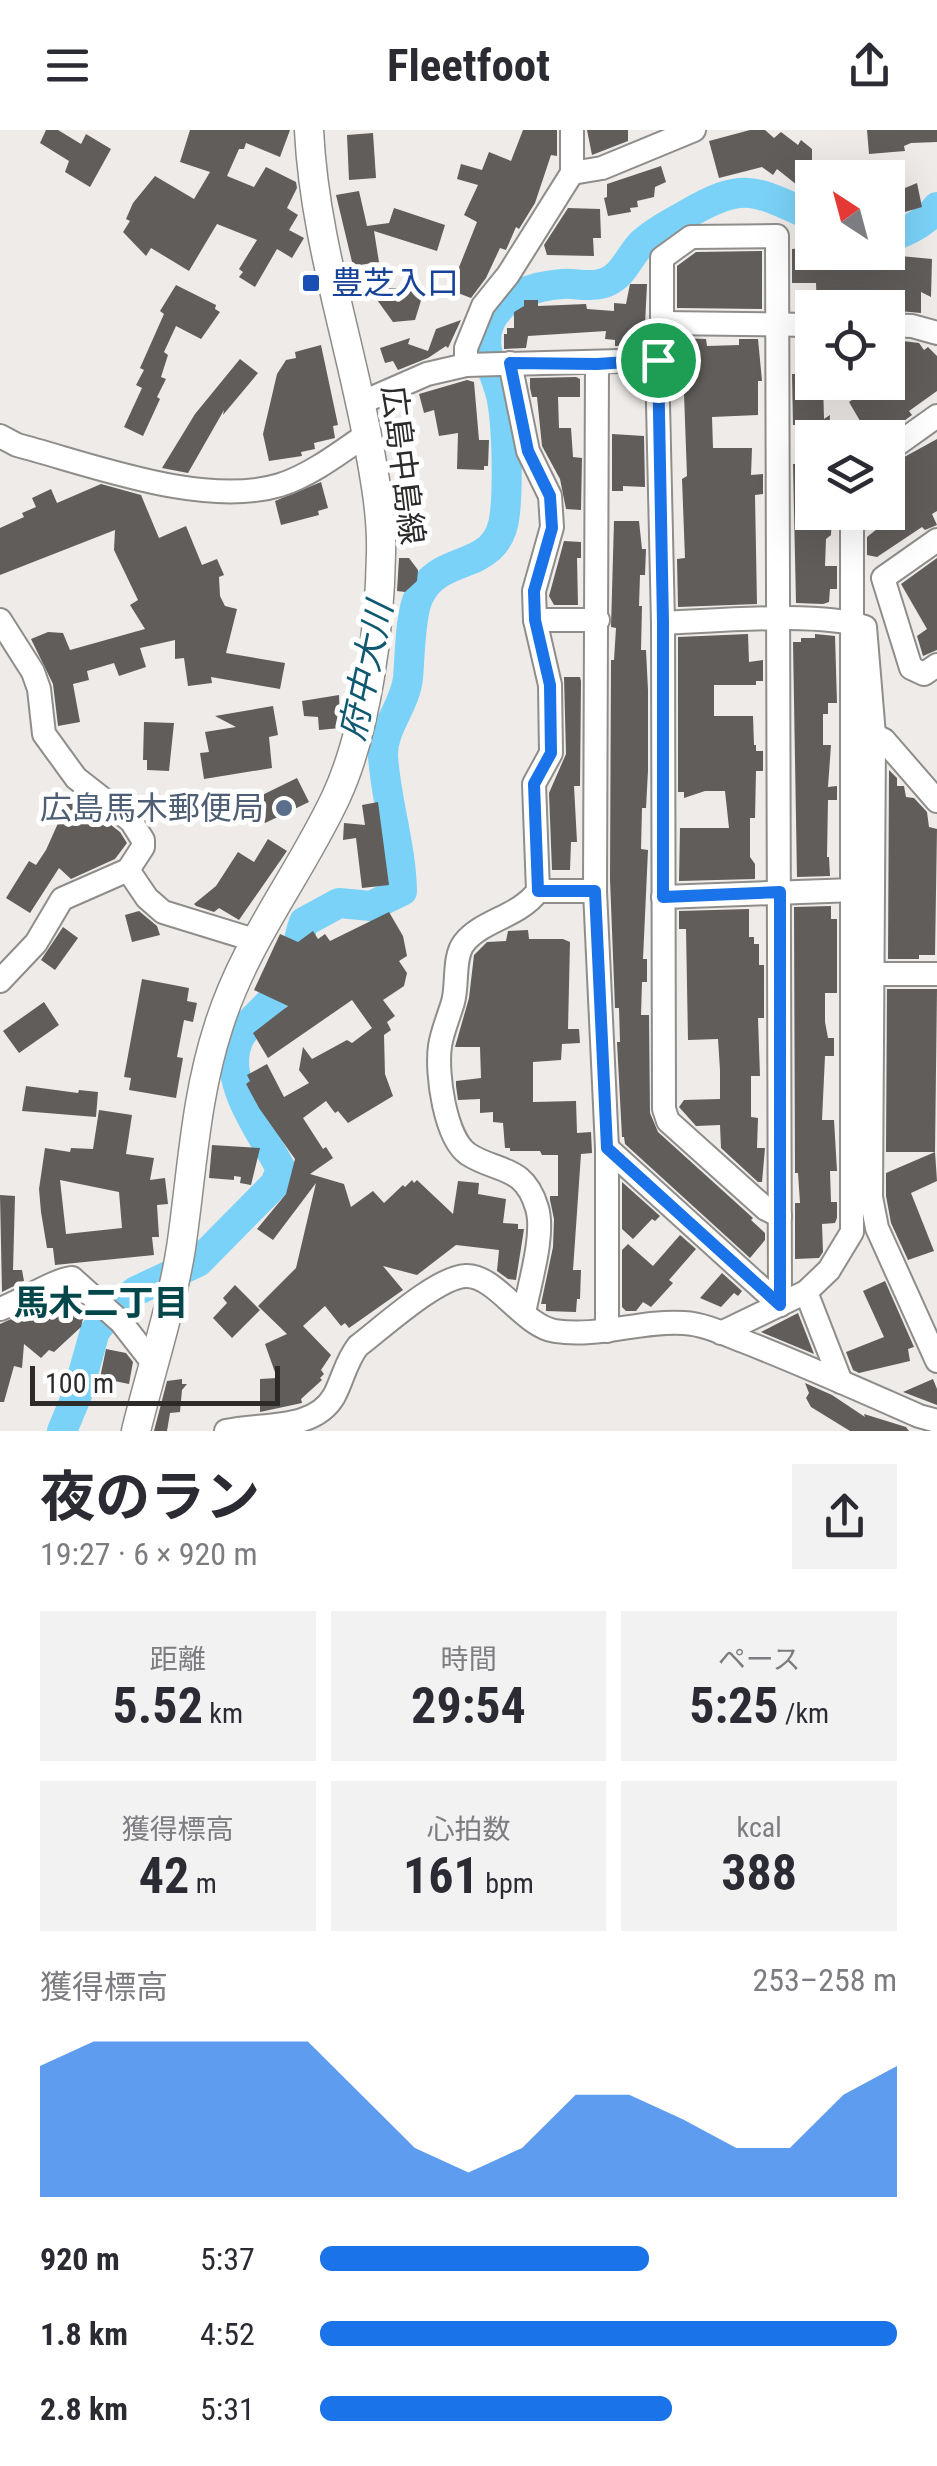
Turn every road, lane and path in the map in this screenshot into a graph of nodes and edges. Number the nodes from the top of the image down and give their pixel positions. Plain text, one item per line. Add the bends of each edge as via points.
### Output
1 (309, 130) edge
2 (572, 130) edge
3 (694, 130) edge
4 (572, 173) junction
5 (662, 323) junction
6 (776, 325) junction
7 (795, 325) edge
8 (905, 326) edge
9 (937, 333) edge
10 (658, 360) junction
11 (489, 364) junction
12 (597, 364) junction
13 (362, 402) junction
14 (937, 416) edge
15 (366, 434) junction
16 (0, 436) edge
17 (905, 439) edge
18 (852, 530) edge
19 (937, 540) edge
20 (0, 620) edge
21 (535, 620) junction
22 (598, 620) junction
23 (776, 620) junction
24 (852, 622) junction
25 (663, 623) junction
26 (937, 665) edge
27 (874, 735) junction
28 (937, 801) edge
29 (128, 870) junction
30 (854, 890) junction
31 (538, 891) junction
32 (595, 891) junction
33 (780, 892) junction
34 (663, 897) junction
35 (254, 940) junction
36 (874, 974) junction
37 (937, 974) edge
38 (0, 980) edge
39 (607, 1148) junction
40 (780, 1216) junction
41 (876, 1228) junction
42 (852, 1232) junction
43 (806, 1292) junction
44 (780, 1305) junction
45 (0, 1309) edge
46 (524, 1313) junction
47 (607, 1331) junction
48 (721, 1333) junction
49 (937, 1361) edge
50 (154, 1363) junction
51 (841, 1382) junction
52 (937, 1421) edge
53 (136, 1431) edge
54 (226, 1431) edge

1 - 13 main road, 広島中島線 via 335,297
2 - 4 street
3 - 4 street via 602,168
4 - 11 street via 483,306 466,348
5 - 6 street
5 - 6 street via 662,258 691,237 777,236
5 - 10 street
6 - 7 street
6 - 23 street
8 - 9 street
10 - 12 street
10 - 25 street
11 - 12 street
11 - 13 street via 427,374
11 - 21 street via 550,496 552,528 534,591
12 - 22 street
13 - 15 main road, 広島中島線
14 - 17 street
15 - 16 street via 279,485 227,490 171,486
15 - 35 main road, 広島中島線 via 381,553 361,726 336,796
18 - 24 street
19 - 26 street via 882,578 911,668 924,674
20 - 29 street via 33,672 44,734 76,778 131,821 143,840
21 - 22 street
21 - 31 street via 550,685 551,753 534,784
22 - 32 street
23 - 24 street
23 - 25 street
23 - 33 street
24 - 27 street via 866,627
24 - 30 street
25 - 34 street
27 - 28 street
27 - 36 street
29 - 35 street via 163,912
29 - 38 street via 62,899 36,943
30 - 33 street
30 - 42 street
31 - 32 street
31 - 46 street via 529,904 466,940 440,1047 443,1100 454,1138 468,1154 520,1177 536,1205 540,1224
32 - 39 street
33 - 34 street
33 - 40 street
34 - 40 street via 668,1121
35 - 50 main road, 広島中島線 via 206,1072 173,1291
36 - 37 street
36 - 41 street
39 - 44 street
39 - 47 street
40 - 44 street
41 - 42 street
41 - 49 street
42 - 43 street
43 - 44 street
43 - 51 street
44 - 48 street
45 - 50 street via 72,1278
46 - 47 street via 555,1331
46 - 54 street via 476,1277 444,1282 358,1346 320,1415
47 - 48 street via 688,1323
48 - 51 street
50 - 53 main road, 広島中島線
51 - 52 street

